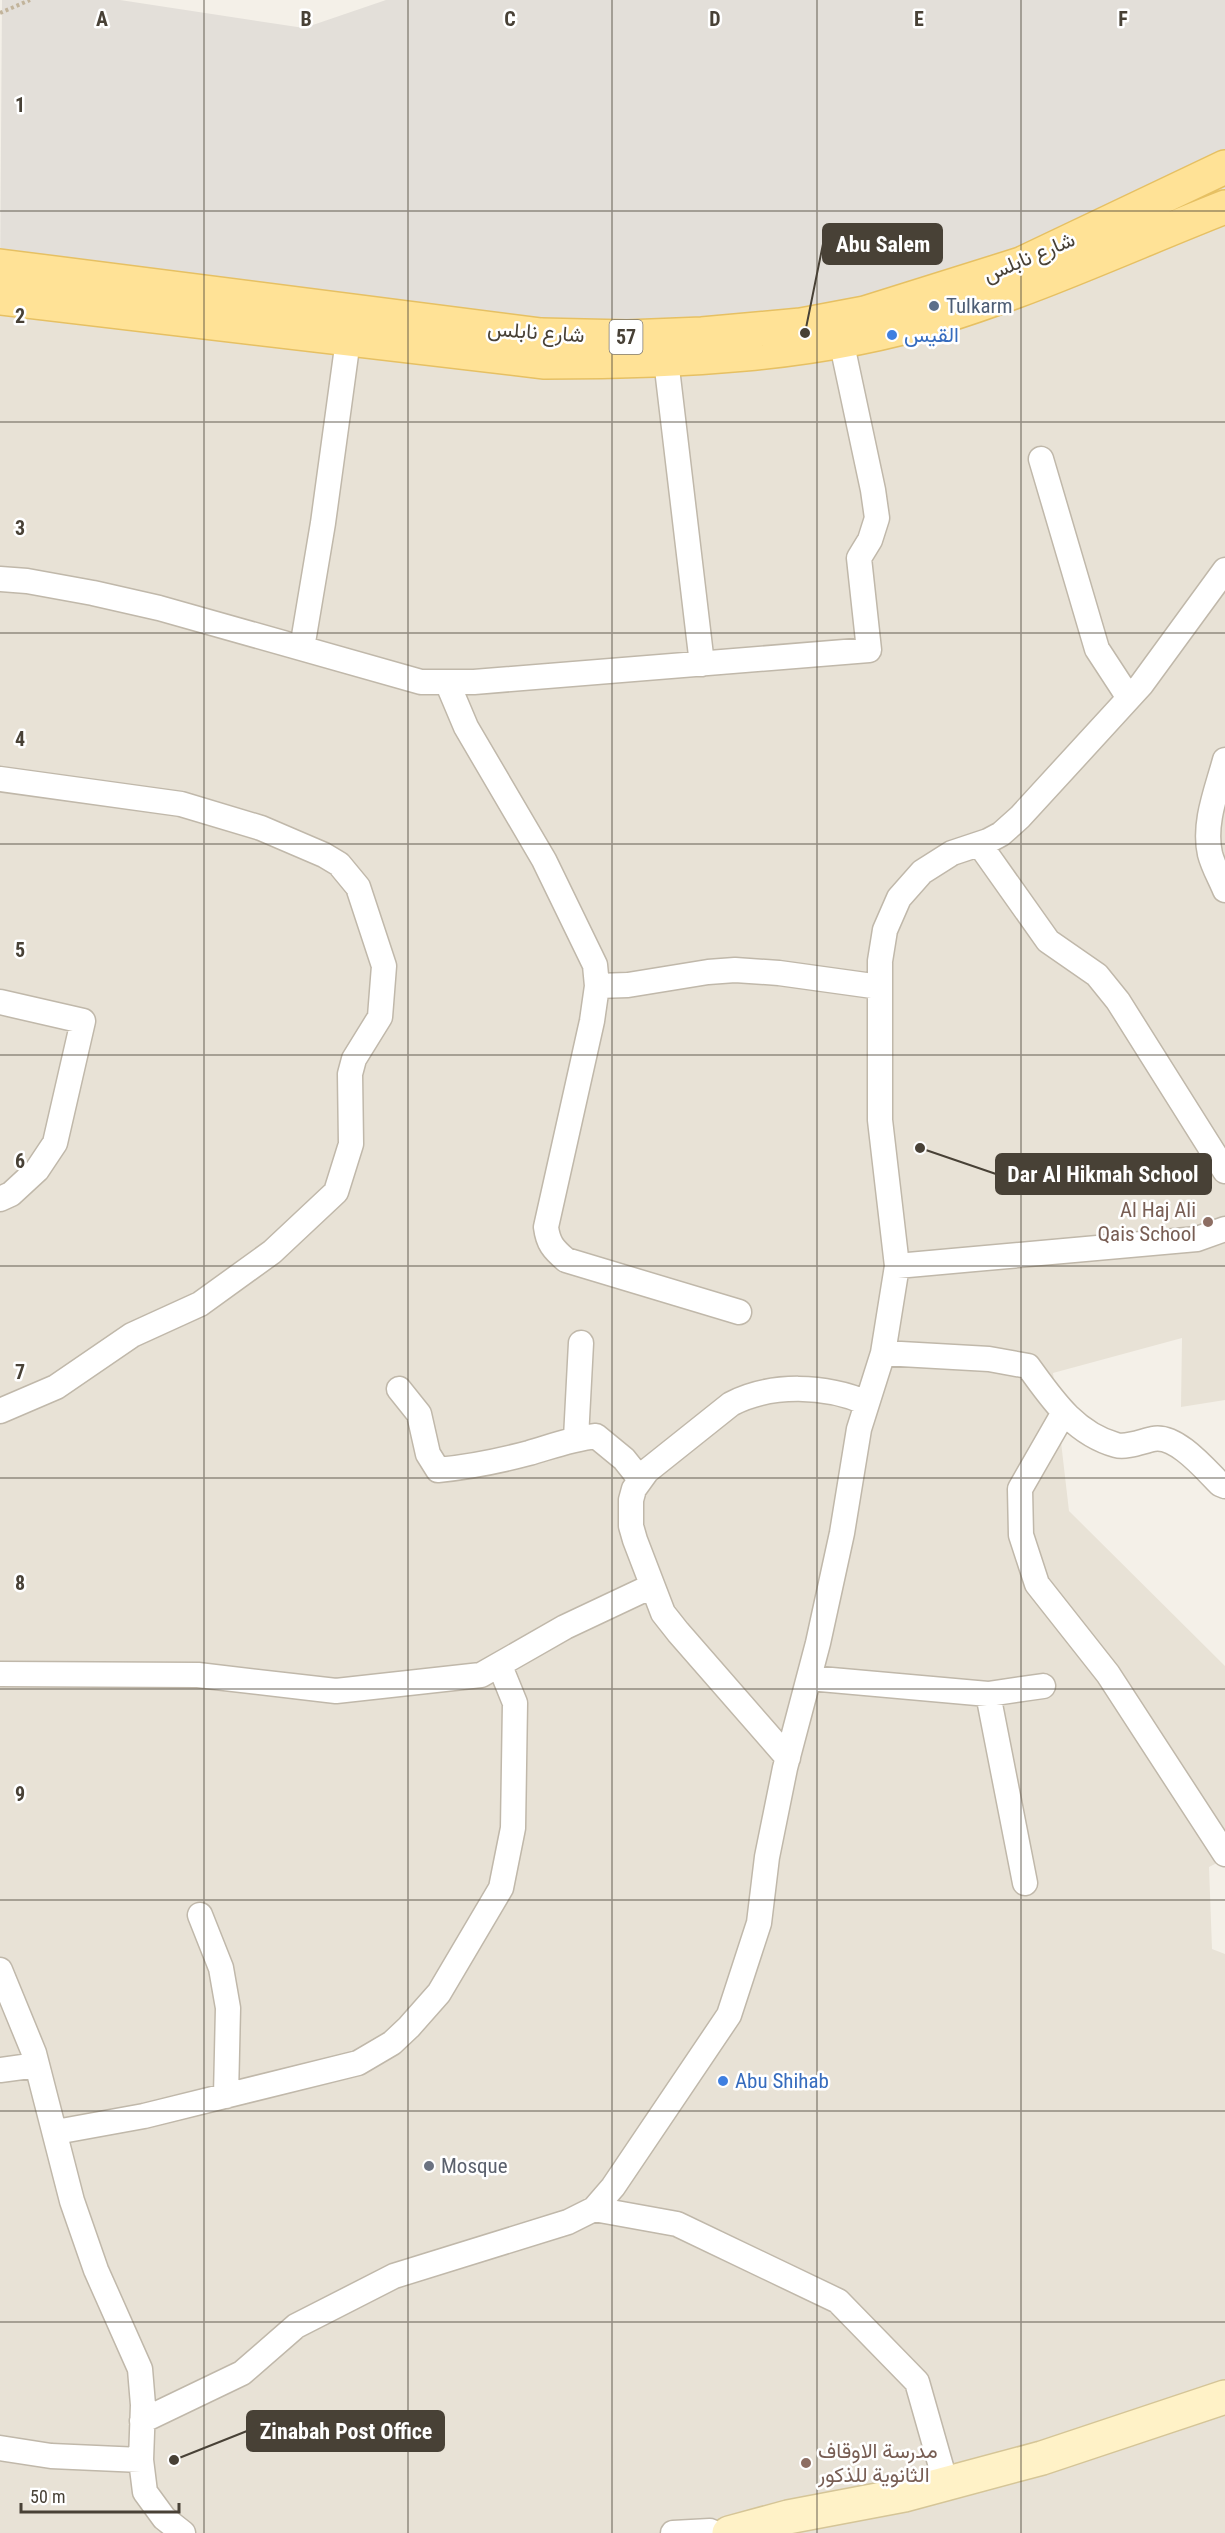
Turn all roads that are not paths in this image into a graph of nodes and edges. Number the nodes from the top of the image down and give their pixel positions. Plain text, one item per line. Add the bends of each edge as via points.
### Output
1 (1225, 167) edge
2 (1225, 207) edge
3 (0, 266) edge
4 (0, 298) edge
5 (348, 340) junction
6 (841, 340) junction
7 (666, 360) junction
8 (1041, 459) dead end
9 (1225, 570) edge
10 (0, 579) edge
11 (302, 648) junction
12 (702, 664) junction
13 (447, 682) junction
14 (1129, 698) junction
15 (1225, 760) edge
16 (0, 779) edge
17 (980, 844) junction
18 (1225, 890) edge
19 (597, 986) junction
20 (880, 987) junction
21 (0, 1002) edge
22 (1225, 1172) edge
23 (0, 1198) edge
24 (1225, 1229) edge
25 (897, 1266) junction
26 (739, 1312) dead end
27 (581, 1343) dead end
28 (883, 1353) junction
29 (399, 1389) dead end
30 (867, 1403) junction
31 (0, 1411) edge
32 (1062, 1414) junction
33 (576, 1438) junction
34 (640, 1479) junction
35 (1225, 1486) edge
36 (652, 1586) junction
37 (500, 1666) junction
38 (0, 1674) edge
39 (809, 1678) junction
40 (1043, 1686) dead end
41 (988, 1694) junction
42 (788, 1758) junction
43 (1225, 1854) edge
44 (1025, 1883) dead end
45 (200, 1915) dead end
46 (0, 1970) edge
47 (37, 2065) junction
48 (0, 2070) edge
49 (226, 2096) junction
50 (56, 2132) junction
51 (594, 2209) junction
52 (1225, 2397) edge
53 (142, 2421) junction
54 (0, 2448) edge
55 (141, 2460) junction
56 (946, 2484) junction
57 (183, 2533) edge
58 (673, 2533) edge
59 (714, 2533) edge
60 (729, 2533) edge

1 - 3 main road, شارع نابلس / 57 via 1021,264 932,294 865,313 801,325 702,334 541,335
2 - 6 main road, شارع نابلس / 57 via 942,317
4 - 5 main road, شارع نابلس / 57
5 - 7 main road, شارع نابلس / 57 via 545,362
5 - 11 street
6 - 7 main road, شارع نابلس / 57 via 750,354
6 - 12 street via 877,518 859,558 869,650
7 - 12 street
8 - 14 street via 1096,649
9 - 14 street
10 - 11 street via 159,608
11 - 13 street via 421,682
12 - 13 street
13 - 19 street via 466,727 544,860 595,966
14 - 17 street via 1013,824
15 - 18 street via 1209,828 1210,855
16 - 31 street via 181,804 261,828 324,855 339,864 358,886 384,966 380,1017 354,1059 350,1074 351,1144 336,1192 272,1252 200,1304 132,1335 56,1387
17 - 20 street via 937,861 909,884 899,898 885,930
17 - 22 street via 1048,941 1089,969 1114,995
19 - 20 street via 735,970
19 - 26 street via 546,1227 547,1238 566,1260
20 - 25 street via 879,1120
21 - 23 street via 83,1021 55,1143 37,1170 11,1194
24 - 25 street via 1197,1239
25 - 28 street
27 - 33 street
28 - 30 street
28 - 32 street via 988,1359 1028,1366
29 - 33 street via 419,1414 428,1454 438,1470 508,1458
30 - 34 street via 818,1390 771,1391 744,1398 731,1404
30 - 39 street
32 - 35 street via 1091,1434 1119,1446 1159,1438 1190,1453
32 - 43 street via 1020,1489 1021,1535 1037,1584 1108,1674
33 - 34 street via 596,1436
34 - 36 street via 631,1500 631,1526
36 - 37 street via 565,1627
36 - 42 street via 672,1625
37 - 38 street via 481,1675 336,1691 198,1675
37 - 49 street via 515,1703 513,1828 501,1888 443,1987 392,2043 358,2063
39 - 41 street
39 - 42 street
40 - 41 street
41 - 44 street
42 - 51 street via 767,1857 759,1923 729,2015 613,2187
45 - 49 street via 221,1968 228,2008
46 - 47 street
47 - 48 street
47 - 50 street
49 - 50 street
50 - 53 street via 72,2201 96,2270 140,2369
51 - 53 street via 568,2222 394,2276 296,2325 242,2373
51 - 56 street via 677,2224 838,2301 917,2382
52 - 56 street via 1042,2458
53 - 55 street
54 - 55 street via 51,2456
55 - 57 street via 145,2492 164,2518
56 - 60 street
58 - 59 street

